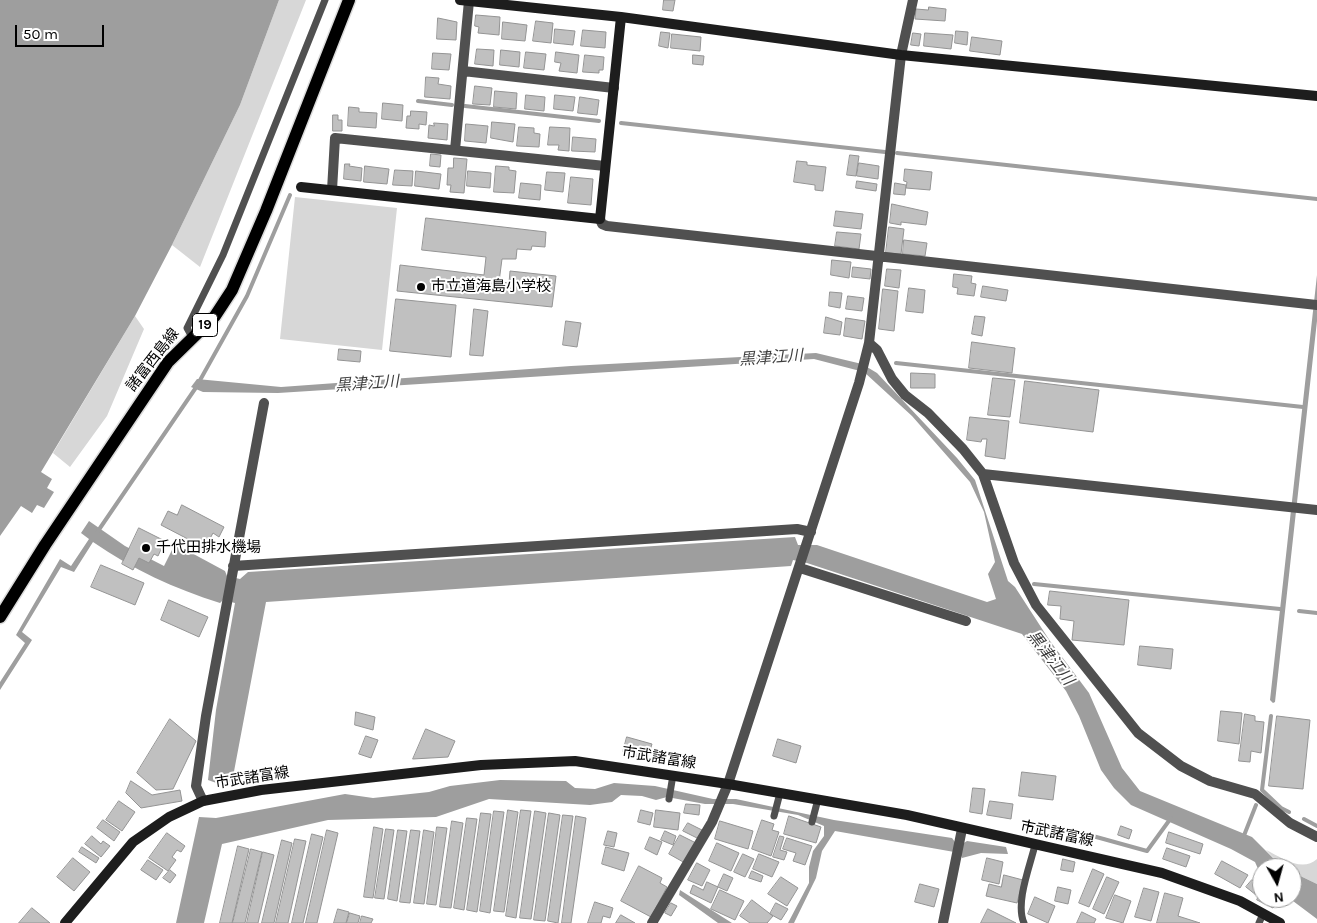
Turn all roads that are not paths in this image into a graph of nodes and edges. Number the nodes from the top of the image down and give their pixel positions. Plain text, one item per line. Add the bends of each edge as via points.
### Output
1 (325, 0) edge
2 (349, 0) edge
3 (464, 0) edge
4 (913, 0) edge
5 (622, 17) junction
6 (901, 55) junction
7 (463, 71) junction
8 (614, 88) junction
9 (1317, 96) edge
10 (456, 150) junction
11 (606, 166) junction
12 (301, 187) dead end
13 (332, 190) junction
14 (600, 219) junction
15 (880, 257) junction
16 (1314, 304) edge
17 (192, 337) junction
18 (869, 343) junction
19 (264, 403) dead end
20 (983, 474) junction
21 (1317, 510) edge
22 (810, 536) junction
23 (800, 568) junction
24 (232, 570) junction
25 (0, 617) edge
26 (966, 621) dead end
27 (672, 781) junction
28 (728, 784) junction
29 (780, 793) junction
30 (818, 799) junction
31 (669, 800) dead end
32 (203, 801) junction
33 (774, 816) dead end
34 (812, 822) dead end
35 (962, 829) junction
36 (1317, 837) edge
37 (1036, 845) junction
38 (1261, 918) edge
39 (66, 923) edge
40 (652, 923) edge
41 (943, 923) edge
42 (1024, 923) edge
43 (1280, 923) edge

1 - 17 lane via 223,255 187,328
2 - 17 main road, 諸富西島線 / 19 via 232,290 215,316
3 - 5 street
3 - 7 street
4 - 6 street
5 - 6 street
5 - 8 street
6 - 9 street
6 - 15 street
7 - 8 street
7 - 10 street
8 - 11 street
10 - 11 street
10 - 13 street via 335,138
11 - 14 street
12 - 13 street
13 - 14 street
14 - 15 street via 607,226
15 - 16 street
15 - 18 street
17 - 25 main road, 諸富西島線 / 19 via 168,362 136,408
18 - 20 street via 877,350 892,379 905,395 958,443
18 - 22 street
19 - 24 street
20 - 21 street
20 - 36 street via 1014,563 1036,604 1138,733 1181,766 1210,781 1255,794 1290,823
22 - 23 street
22 - 24 street via 797,528
23 - 26 street
23 - 28 street
24 - 32 street via 196,786
27 - 28 street, 市武諸富線
27 - 31 lane
27 - 32 street, 市武諸富線 via 575,761 482,765 261,790
28 - 29 street, 市武諸富線
28 - 40 street via 675,888
29 - 30 street, 市武諸富線
29 - 33 lane
30 - 34 lane
30 - 35 street, 市武諸富線
32 - 39 street, 市武諸富線 via 169,818 133,842
35 - 37 street, 市武諸富線
35 - 41 street
37 - 38 street, 市武諸富線 via 1162,873 1240,901
37 - 42 lane via 1021,902 1020,915
38 - 43 street, 市武諸富線

